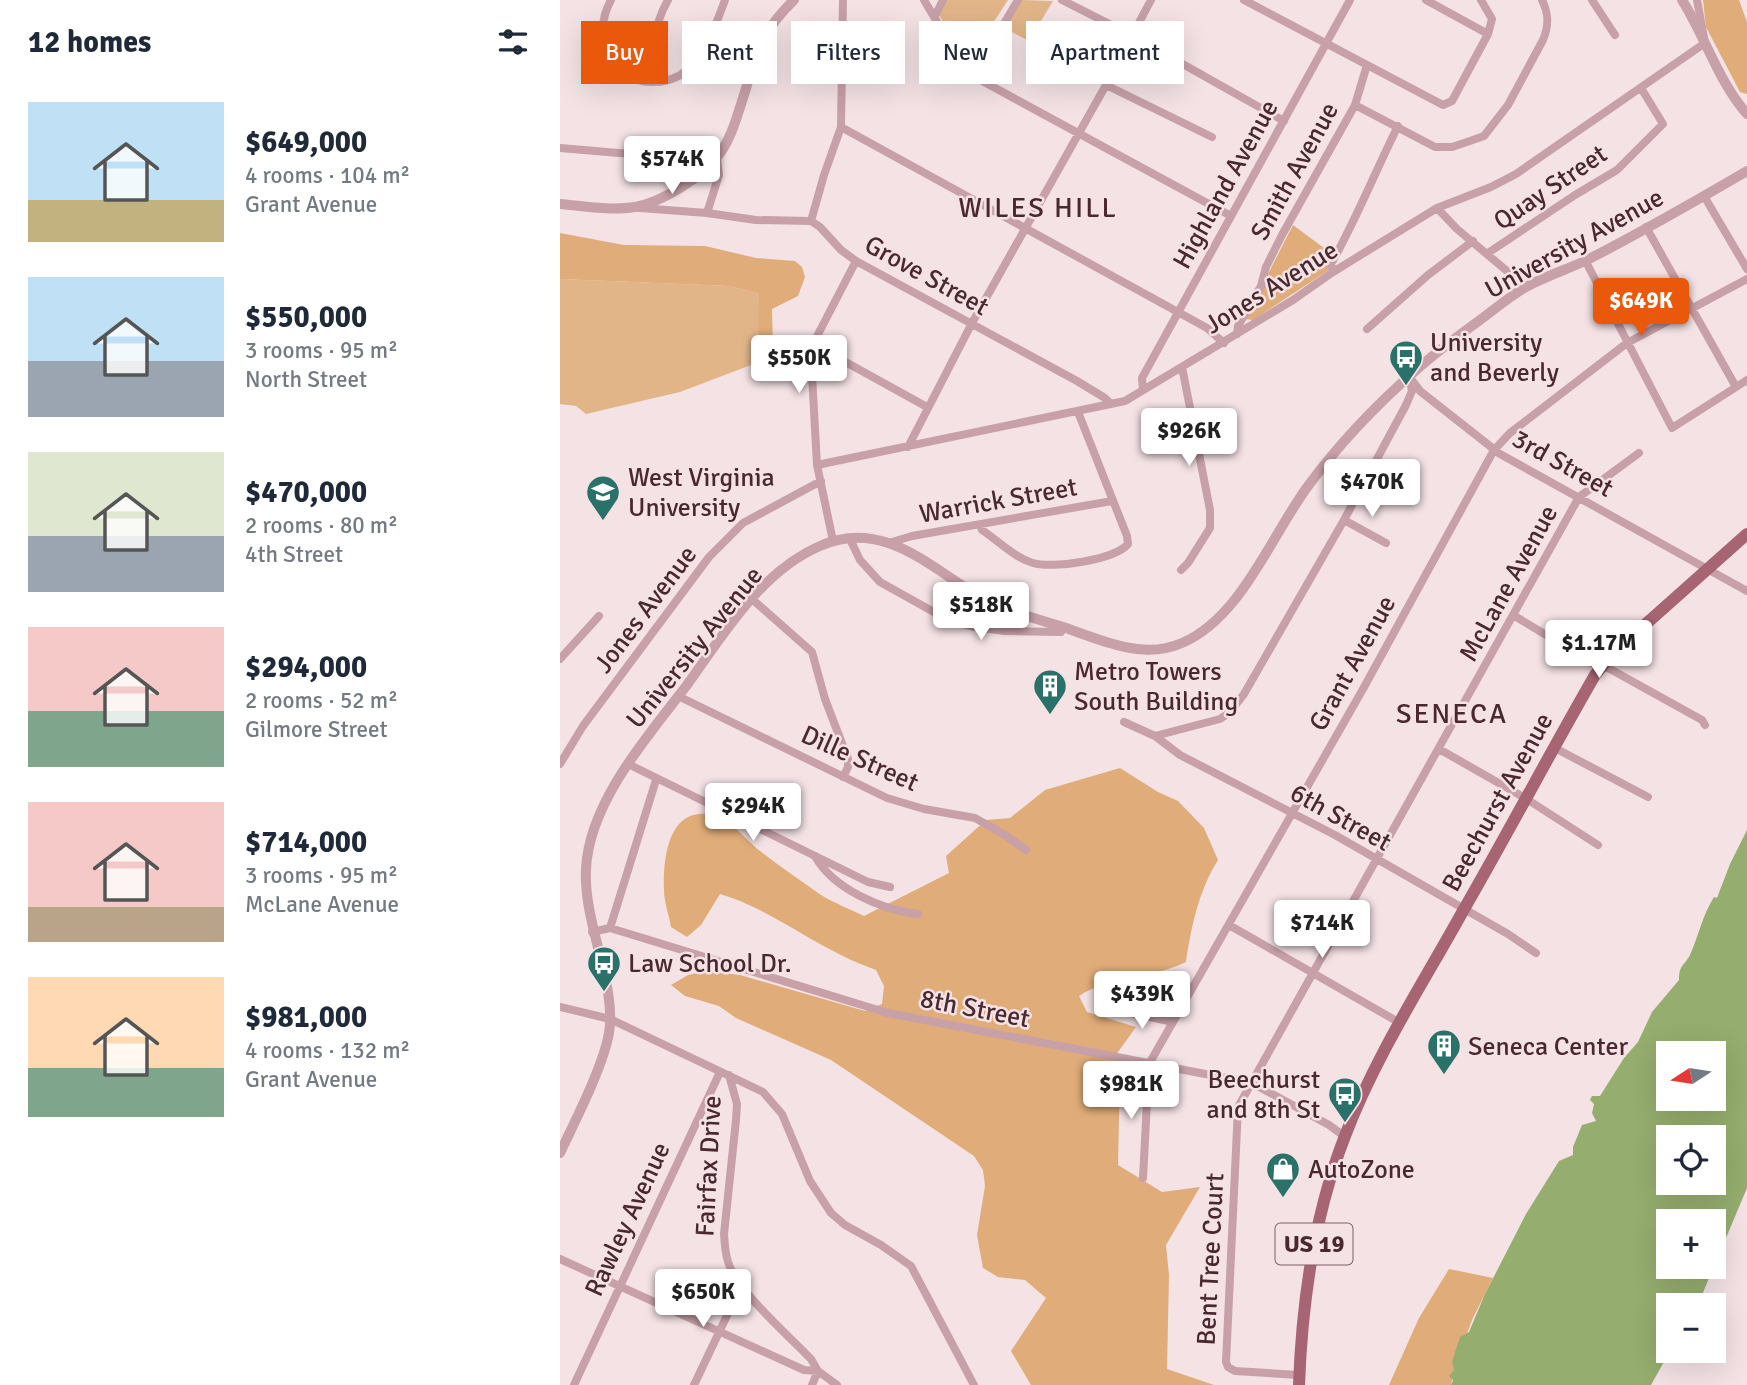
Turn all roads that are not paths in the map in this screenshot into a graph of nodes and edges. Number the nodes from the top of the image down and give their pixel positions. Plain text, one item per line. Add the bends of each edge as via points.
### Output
1 (611, 0) edge
2 (668, 0) edge
3 (725, 0) edge
4 (794, 0) edge
5 (843, 0) edge
6 (924, 0) edge
7 (943, 0) edge
8 (1018, 0) edge
9 (1062, 0) edge
10 (1150, 0) edge
11 (1244, 0) edge
12 (1350, 0) edge
13 (1426, 0) edge
14 (1481, 0) edge
15 (1542, 0) edge
16 (1592, 0) edge
17 (1682, 0) edge
18 (1697, 0) edge
19 (935, 16) junction
20 (603, 21) edge
21 (658, 21) edge
22 (938, 21) edge
23 (1006, 21) edge
24 (1103, 21) edge
25 (1139, 21) edge
26 (1488, 34) junction
27 (1615, 35) dead end
28 (1705, 43) junction
29 (1326, 44) junction
30 (1184, 65) edge
31 (1367, 65) junction
32 (668, 80) edge
33 (987, 84) edge
34 (1106, 85) joint
35 (1642, 88) junction
36 (1355, 105) junction
37 (1747, 114) edge
38 (1284, 121) junction
39 (1398, 126) junction
40 (841, 127) junction
41 (1078, 135) junction
42 (1212, 137) dead end
43 (560, 148) edge
44 (717, 158) junction
45 (1746, 174) edge
46 (1704, 196) junction
47 (560, 204) edge
48 (634, 207) junction
49 (1437, 208) junction
50 (707, 213) junction
51 (1231, 216) junction
52 (811, 221) junction
53 (1024, 227) junction
54 (1646, 227) junction
55 (1473, 241) junction
56 (1488, 253) junction
57 (1585, 260) junction
58 (856, 261) junction
59 (1747, 269) edge
60 (1333, 272) junction
61 (1747, 279) edge
62 (1526, 287) junction
63 (1692, 309) junction
64 (1179, 312) junction
65 (972, 323) junction
66 (1367, 329) dead end
67 (1237, 334) junction
68 (1224, 343) junction
69 (1627, 343) junction
70 (813, 344) junction
71 (1182, 367) junction
72 (1409, 376) junction
73 (1747, 380) edge
74 (1736, 387) junction
75 (1143, 390) junction
76 (1111, 404) junction
77 (927, 407) junction
78 (1078, 412) junction
79 (908, 447) junction
80 (1494, 450) junction
81 (1639, 453) dead end
82 (817, 466) junction
83 (821, 481) junction
84 (1579, 497) junction
85 (1112, 500) junction
86 (1344, 520) junction
87 (980, 524) junction
88 (1747, 534) edge
89 (850, 539) junction
90 (833, 541) junction
91 (892, 542) junction
92 (1386, 543) dead end
93 (1710, 569) junction
94 (1181, 570) dead end
95 (1747, 591) edge
96 (752, 599) junction
97 (1513, 615) junction
98 (599, 616) dead end
99 (1063, 627) junction
100 (560, 659) edge
101 (1602, 666) junction
102 (678, 696) junction
103 (1124, 722) dead end
104 (1705, 726) dead end
105 (1155, 736) junction
106 (1553, 747) junction
107 (1439, 749) junction
108 (560, 764) edge
109 (628, 764) junction
110 (843, 777) junction
111 (656, 780) junction
112 (1648, 797) dead end
113 (1525, 798) junction
114 (1290, 813) junction
115 (1598, 845) dead end
116 (1026, 850) dead end
117 (815, 856) junction
118 (1376, 860) junction
119 (890, 887) dead end
120 (1464, 909) junction
121 (918, 914) dead end
122 (1229, 925) junction
123 (610, 928) junction
124 (592, 932) junction
125 (1536, 953) dead end
126 (1314, 972) junction
127 (560, 1007) edge
128 (1117, 1010) dead end
129 (610, 1019) junction
130 (1173, 1022) junction
131 (1400, 1023) junction
132 (1149, 1064) junction
133 (724, 1074) junction
134 (1252, 1083) junction
135 (1344, 1136) junction
136 (560, 1153) edge
137 (1143, 1178) dead end
138 (560, 1258) edge
139 (620, 1285) junction
140 (741, 1286) junction
141 (718, 1331) junction
142 (818, 1371) junction
143 (1299, 1380) edge
144 (574, 1385) edge
145 (694, 1385) edge
146 (812, 1385) edge
147 (837, 1385) edge
148 (974, 1385) edge

1 - 20 street
2 - 21 street
3 - 32 street via 717,25 688,69
4 - 44 street via 761,43
5 - 40 street
6 - 19 street
7 - 19 street
8 - 23 street
9 - 24 street
10 - 25 street
11 - 29 street
12 - 29 street, Highland Avenue
13 - 26 street
14 - 26 street via 1492,19
15 - 39 street via 1548,12 1547,31 1508,105 1484,136 1452,147 1435,147
16 - 27 street
17 - 28 street
18 - 28 street
19 - 22 street
26 - 31 street via 1448,104
28 - 35 street, Jones Avenue
28 - 37 street
29 - 31 street
29 - 38 street, Highland Avenue
30 - 38 street
31 - 36 street, Smith Avenue
33 - 41 street
34 - 41 street
34 - 42 street
35 - 49 street, Jones Avenue via 1516,174
35 - 56 street, Quay Street via 1663,124 1618,170
36 - 39 street
36 - 67 street, Smith Avenue via 1282,235
38 - 51 street, Highland Avenue
39 - 60 street via 1331,264
40 - 52 street
40 - 53 street
41 - 51 street
41 - 53 street
43 - 44 street
44 - 48 street via 668,195
44 - 50 street via 719,175
45 - 46 street, University Avenue
46 - 54 street, University Avenue
46 - 59 street
47 - 48 street
48 - 50 street
49 - 55 street
49 - 60 street, Jones Avenue
50 - 52 street
51 - 64 street, Highland Avenue
52 - 58 street, Grove Street
53 - 64 street
53 - 65 street
54 - 57 street, University Avenue
54 - 63 street
55 - 56 street
55 - 66 street, Quay Street
56 - 62 street
57 - 62 street, University Avenue
57 - 69 street
58 - 65 street, Grove Street
58 - 70 street
60 - 67 street, Jones Avenue
61 - 63 street, Grant Avenue
62 - 72 street, University Avenue
63 - 69 street, Grant Avenue
63 - 74 street
64 - 68 street
64 - 75 street, Highland Avenue via 1142,378
65 - 76 street, Grove Street
65 - 77 street
67 - 68 street, Jones Avenue
68 - 71 street, Jones Avenue
69 - 74 street via 1672,428
69 - 80 street, Grant Avenue
70 - 77 street
70 - 82 street
71 - 75 street, Jones Avenue
71 - 94 street via 1208,490 1210,528
72 - 80 street, 3rd Street via 1420,391
72 - 86 street via 1412,391
72 - 99 street, University Avenue via 1350,432 1305,490 1234,600 1205,631 1184,643 1142,650
73 - 74 street
75 - 76 street, Jones Avenue
76 - 78 street, Jones Avenue
77 - 79 street
78 - 79 street, Jones Avenue
78 - 85 street
79 - 82 street, Jones Avenue
80 - 84 street, 3rd Street
80 - 114 street, Grant Avenue
81 - 84 street, McLane Avenue
82 - 83 street
83 - 90 street
83 - 108 street, Jones Avenue via 730,533 620,675
84 - 93 street, 3rd Street
84 - 97 street, McLane Avenue
85 - 87 street, Warrick Street
85 - 87 street via 1128,544 1114,553 1076,563 1031,563 982,530
86 - 92 street
86 - 105 street via 1230,712 1220,719
87 - 91 street, Warrick Street
88 - 93 main road, Beechurst Avenue / US 19
89 - 90 street, University Avenue
89 - 91 street, University Avenue
89 - 99 street via 860,560 880,582 950,621 1055,634
90 - 96 street, University Avenue via 801,556
91 - 99 street, University Avenue via 995,604
93 - 95 street, 3rd Street
93 - 101 main road, Beechurst Avenue / US 19
96 - 102 street, University Avenue
96 - 110 street via 812,652 848,759
97 - 101 street
97 - 107 street, McLane Avenue
98 - 100 street
101 - 104 street via 1702,720
101 - 106 main road, Beechurst Avenue / US 19
102 - 109 street, University Avenue
102 - 110 street, Dille Street
103 - 105 street, 6th Street
105 - 114 street, 6th Street via 1180,755
106 - 112 street
106 - 113 main road, Beechurst Avenue / US 19
107 - 113 street
107 - 118 street, McLane Avenue
109 - 111 street
109 - 124 street, University Avenue via 589,843 586,869
110 - 116 street, Dille Street via 898,803 975,818
111 - 117 street
111 - 123 street
113 - 115 street
113 - 120 main road, Beechurst Avenue / US 19
114 - 118 street, 6th Street
114 - 122 street, Grant Avenue
117 - 119 street via 867,882
117 - 121 street via 862,897
118 - 120 street, 6th Street
118 - 126 street, McLane Avenue
120 - 125 street, 6th Street
120 - 131 main road, Beechurst Avenue / US 19
122 - 126 street
122 - 130 street, Grant Avenue
123 - 124 street, 8th Street
123 - 132 street, 8th Street via 887,1013
124 - 129 street, University Avenue
126 - 131 street
126 - 134 street, McLane Avenue
127 - 129 street
128 - 130 street
129 - 133 street
129 - 136 street, University Avenue via 603,1053
130 - 132 street, Grant Avenue
131 - 135 main road, Beechurst Avenue / US 19
132 - 134 street, 8th Street
132 - 137 street, Grant Avenue
133 - 139 street, Rawley Avenue
133 - 140 street, Fairfax Drive via 737,1104 725,1251
133 - 148 street via 773,1101 810,1181 831,1213 911,1266
134 - 135 street, 8th Street
134 - 143 street, Bent Tree Court via 1238,1107 1226,1362 1235,1371
135 - 143 main road, US 19 via 1309,1274
138 - 139 street
139 - 141 street
139 - 144 street, Rawley Avenue
140 - 141 street
140 - 142 street, Fairfax Drive
141 - 142 street via 804,1370
141 - 145 street
142 - 146 street
142 - 147 street, Fairfax Drive

